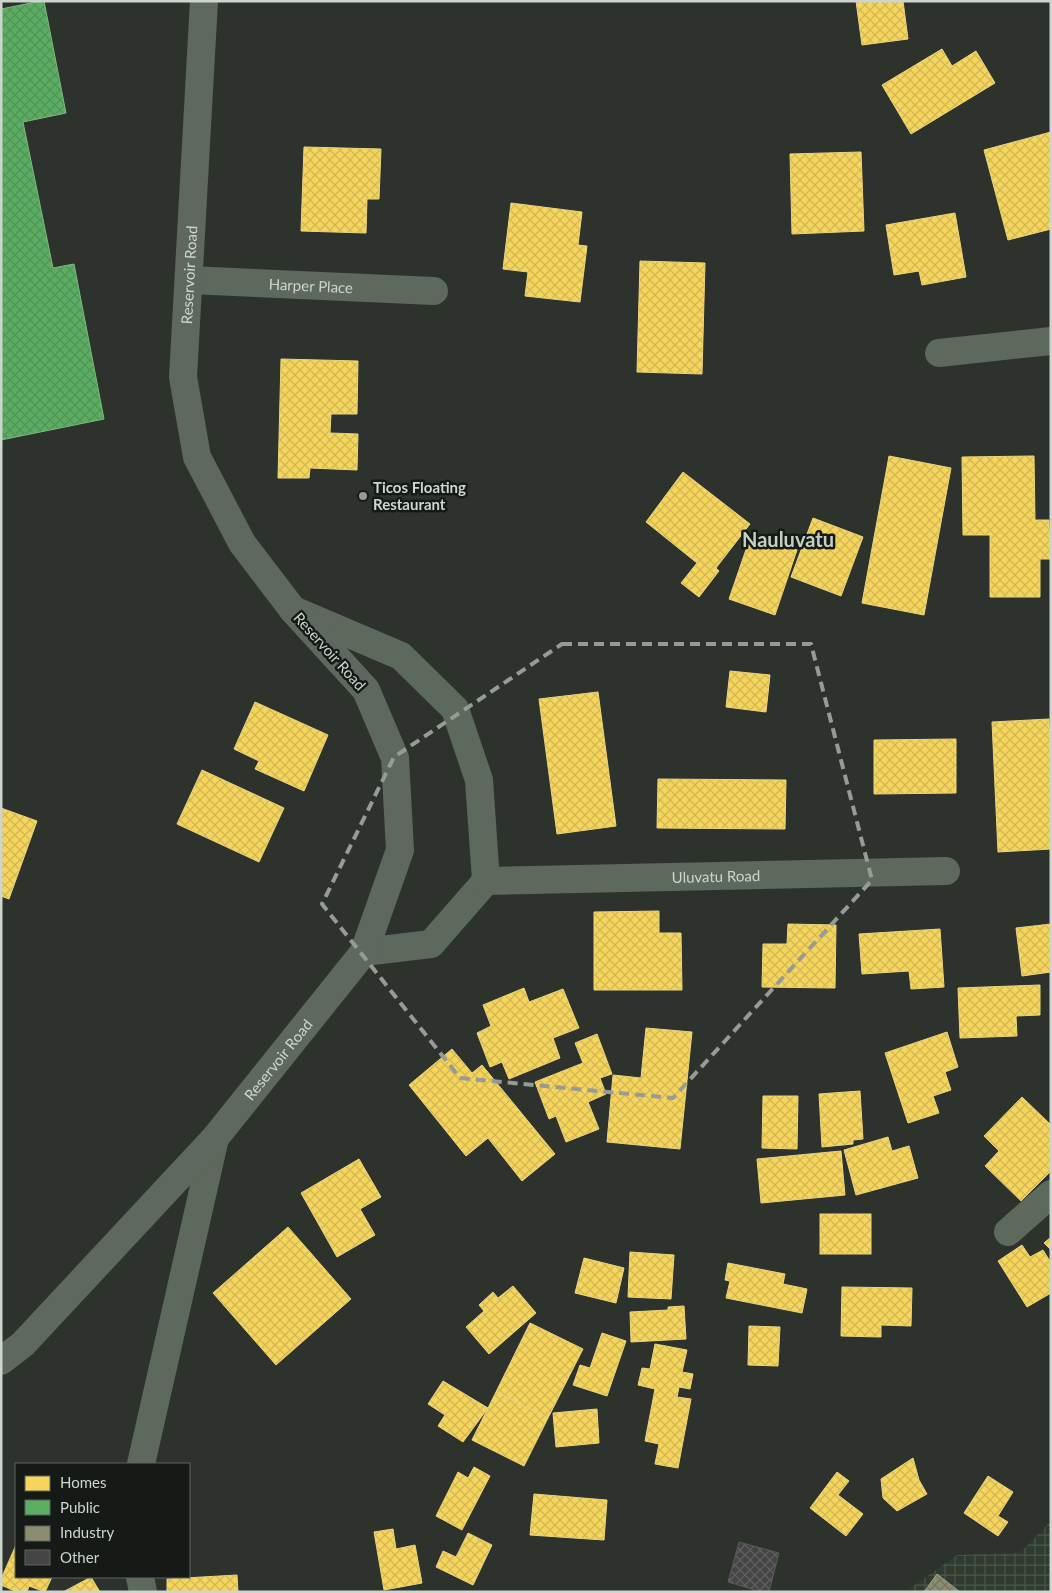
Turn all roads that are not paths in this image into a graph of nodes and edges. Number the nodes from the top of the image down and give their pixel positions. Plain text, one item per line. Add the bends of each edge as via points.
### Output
1 (204, 1) edge
2 (189, 280) junction
3 (434, 291) dead end
4 (1051, 341) edge
5 (939, 353) dead end
6 (293, 610) junction
7 (946, 871) dead end
8 (486, 881) junction
9 (364, 952) junction
10 (215, 1138) junction
11 (1051, 1194) edge
12 (1008, 1232) dead end
13 (1, 1361) edge
14 (141, 1463) edge
15 (140, 1578) edge
16 (143, 1592) edge

1 - 2 highway, Reservoir Road
2 - 3 street, Harper Place
2 - 6 highway, Reservoir Road via 183,376 197,457 242,543
4 - 5 street
6 - 8 street via 401,656 455,709 479,780
6 - 9 highway, Reservoir Road via 366,690 395,758 400,850
7 - 8 street, Uluvatu Road
8 - 9 street via 431,944
9 - 10 highway, Reservoir Road
10 - 13 highway, Reservoir Road via 23,1344
10 - 14 street
11 - 12 street
15 - 16 street

